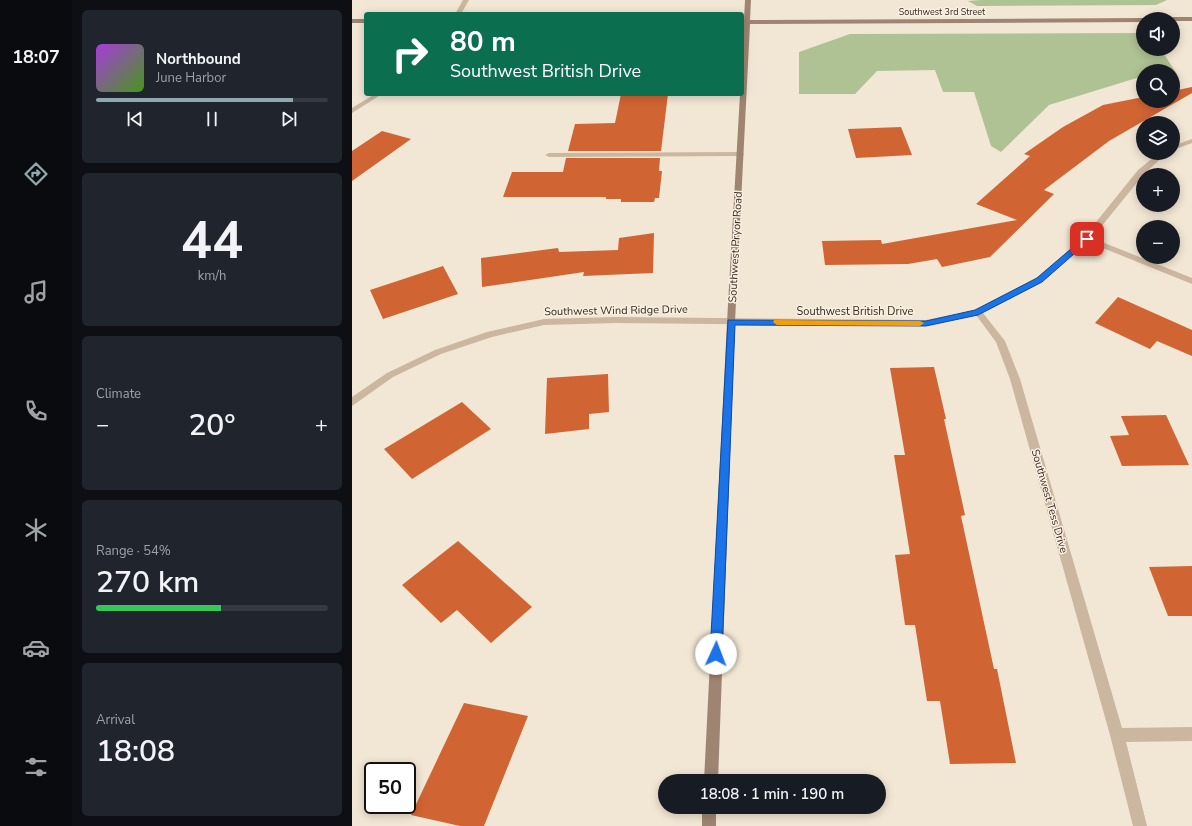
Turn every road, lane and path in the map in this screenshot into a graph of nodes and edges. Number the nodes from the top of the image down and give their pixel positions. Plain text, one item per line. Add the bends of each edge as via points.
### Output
1 (466, 0) edge
2 (748, 0) edge
3 (459, 12) edge
4 (1180, 19) edge
5 (1192, 19) edge
6 (1136, 20) edge
7 (352, 21) edge
8 (364, 21) edge
9 (745, 22) edge
10 (744, 48) edge
11 (376, 96) edge
12 (742, 96) edge
13 (352, 111) edge
14 (1192, 140) edge
15 (1180, 145) edge
16 (740, 154) junction
17 (549, 155) dead end
18 (1155, 160) edge
19 (1087, 239) junction
20 (1192, 280) edge
21 (978, 312) junction
22 (731, 322) junction
23 (352, 402) edge
24 (1192, 734) edge
25 (1117, 735) junction
26 (710, 774) edge
27 (709, 814) edge
28 (709, 826) edge
29 (1140, 826) edge

1 - 3 street
2 - 9 main road, Southwest Pryor Road
4 - 5 main road
6 - 9 main road, Southwest 3rd Street
7 - 8 main road
9 - 10 main road, Southwest Pryor Road
11 - 13 street
12 - 16 main road, Southwest Pryor Road
14 - 15 street
16 - 17 street
16 - 22 main road, Southwest Pryor Road
18 - 19 street via 1141,172
19 - 20 street
19 - 21 street via 1039,280
21 - 22 street, Southwest British Drive via 926,323
21 - 25 street, Southwest Tess Drive via 1000,341 1015,379
22 - 23 street, Southwest Wind Ridge Drive via 544,322 490,334 438,352 390,375
22 - 26 main road, Southwest Pryor Road
24 - 25 street
25 - 29 street, Southwest Tess Drive
27 - 28 main road

